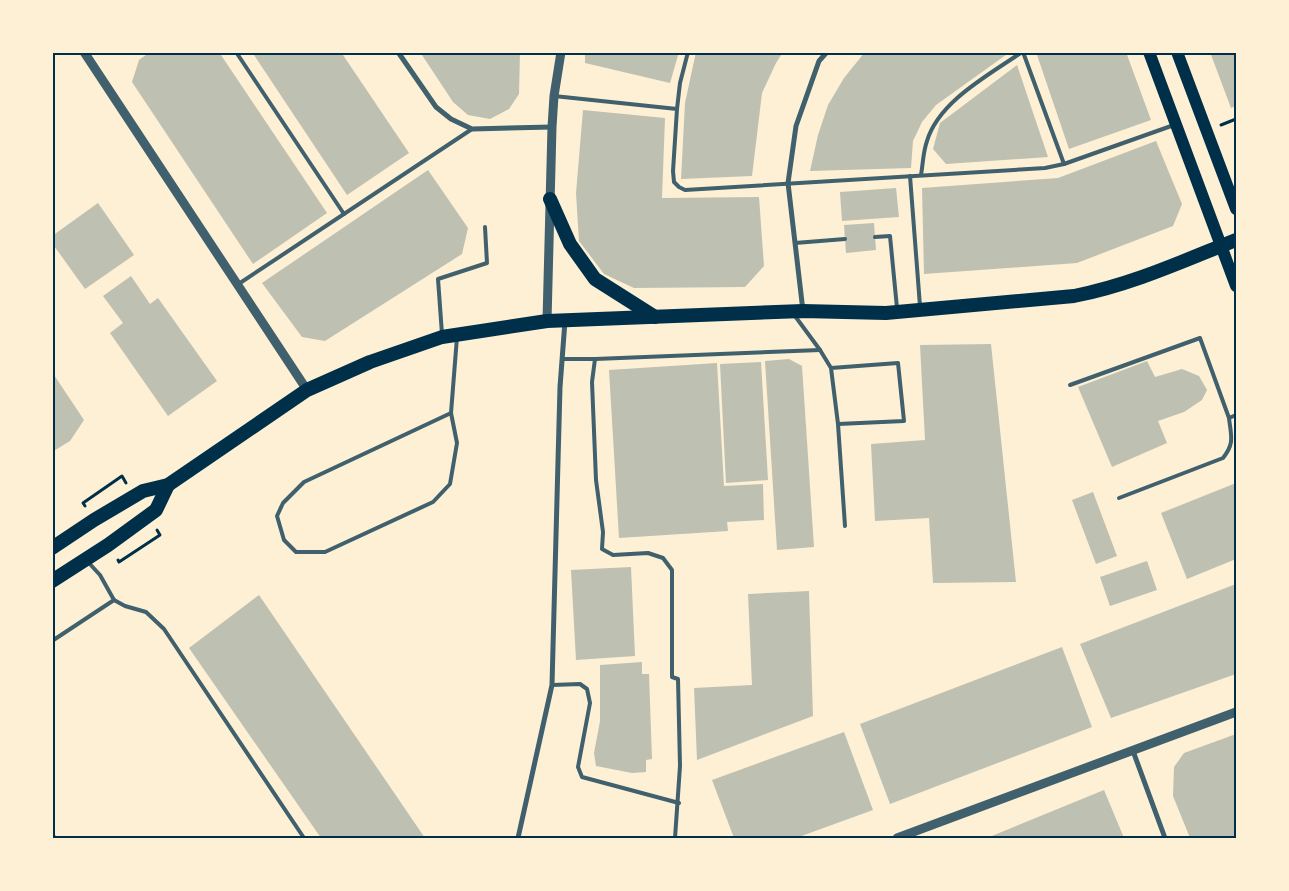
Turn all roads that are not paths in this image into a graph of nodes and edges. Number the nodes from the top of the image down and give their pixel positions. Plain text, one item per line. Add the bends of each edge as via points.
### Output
1 (236, 52) edge
2 (561, 52) edge
3 (688, 52) edge
4 (827, 52) edge
5 (1022, 52) edge
6 (1149, 52) edge
7 (1176, 52) edge
8 (400, 53) edge
9 (88, 54) edge
10 (554, 96) junction
11 (677, 109) junction
12 (1176, 124) junction
13 (552, 127) junction
14 (472, 129) junction
15 (1064, 164) junction
16 (910, 176) junction
17 (921, 176) junction
18 (788, 183) junction
19 (550, 199) junction
20 (1236, 209) edge
21 (344, 214) junction
22 (485, 227) dead end
23 (875, 237) dead end
24 (845, 239) dead end
25 (1236, 240) edge
26 (795, 243) junction
27 (1221, 246) junction
28 (237, 285) junction
29 (1236, 286) edge
30 (921, 310) junction
31 (798, 312) junction
32 (898, 312) junction
33 (656, 317) junction
34 (565, 320) junction
35 (547, 321) junction
36 (458, 335) junction
37 (442, 337) junction
38 (820, 350) junction
39 (562, 359) junction
40 (595, 359) junction
41 (831, 368) junction
42 (1070, 385) dead end
43 (307, 390) junction
44 (451, 413) junction
45 (1236, 415) edge
46 (1229, 418) junction
47 (838, 424) junction
48 (168, 485) junction
49 (1119, 498) dead end
50 (845, 526) dead end
51 (52, 548) edge
52 (85, 559) junction
53 (52, 581) edge
54 (114, 600) junction
55 (52, 641) edge
56 (552, 685) junction
57 (1236, 712) edge
58 (1133, 751) junction
59 (678, 803) junction
60 (52, 835) edge
61 (55, 838) edge
62 (304, 838) edge
63 (518, 838) edge
64 (675, 838) edge
65 (897, 838) edge
66 (1165, 838) edge

1 - 21 lane
2 - 10 street
3 - 11 lane
4 - 18 street via 819,61 796,126
5 - 15 lane
5 - 17 lane via 948,105 926,142
6 - 12 main road
7 - 20 main road
8 - 14 street via 436,107
9 - 28 street
10 - 11 lane
10 - 13 street
11 - 18 lane via 673,171 674,182 679,188
12 - 15 lane
12 - 27 main road
13 - 14 street
13 - 19 street
14 - 21 lane
15 - 17 lane
16 - 17 lane
16 - 18 lane
16 - 30 lane
18 - 26 street
19 - 33 highway via 570,244 595,279
19 - 35 street
21 - 28 lane
22 - 37 lane via 487,263 438,279
23 - 32 lane via 890,236
24 - 26 lane
25 - 27 highway
26 - 31 street
27 - 29 main road
27 - 30 highway via 1100,291
28 - 43 street
30 - 32 highway
31 - 32 highway
31 - 33 highway
31 - 38 lane
33 - 34 highway
34 - 35 highway
34 - 39 street
35 - 36 highway
36 - 37 highway
36 - 44 lane
37 - 43 highway via 370,362
38 - 40 lane
38 - 41 lane
39 - 40 lane
39 - 56 street
40 - 59 lane via 592,382 602,549 613,555 648,553 663,558 672,570 672,677 678,679
41 - 47 lane
41 - 47 lane via 898,363 904,422
42 - 46 lane via 1200,338
43 - 48 highway
44 - 44 lane via 457,443 450,484 433,502 324,552 296,552 284,540 277,516 283,504 304,482
45 - 46 lane
46 - 49 lane via 1232,443 1223,458
47 - 50 lane
48 - 51 highway via 144,491
48 - 52 highway via 156,510
52 - 53 highway
52 - 54 lane via 100,575
54 - 55 lane
54 - 62 lane via 146,612 164,629
56 - 59 lane via 580,684 587,689 590,703 578,768 582,777
56 - 63 street
57 - 58 street
58 - 65 street
58 - 66 street
59 - 64 lane
60 - 61 lane

